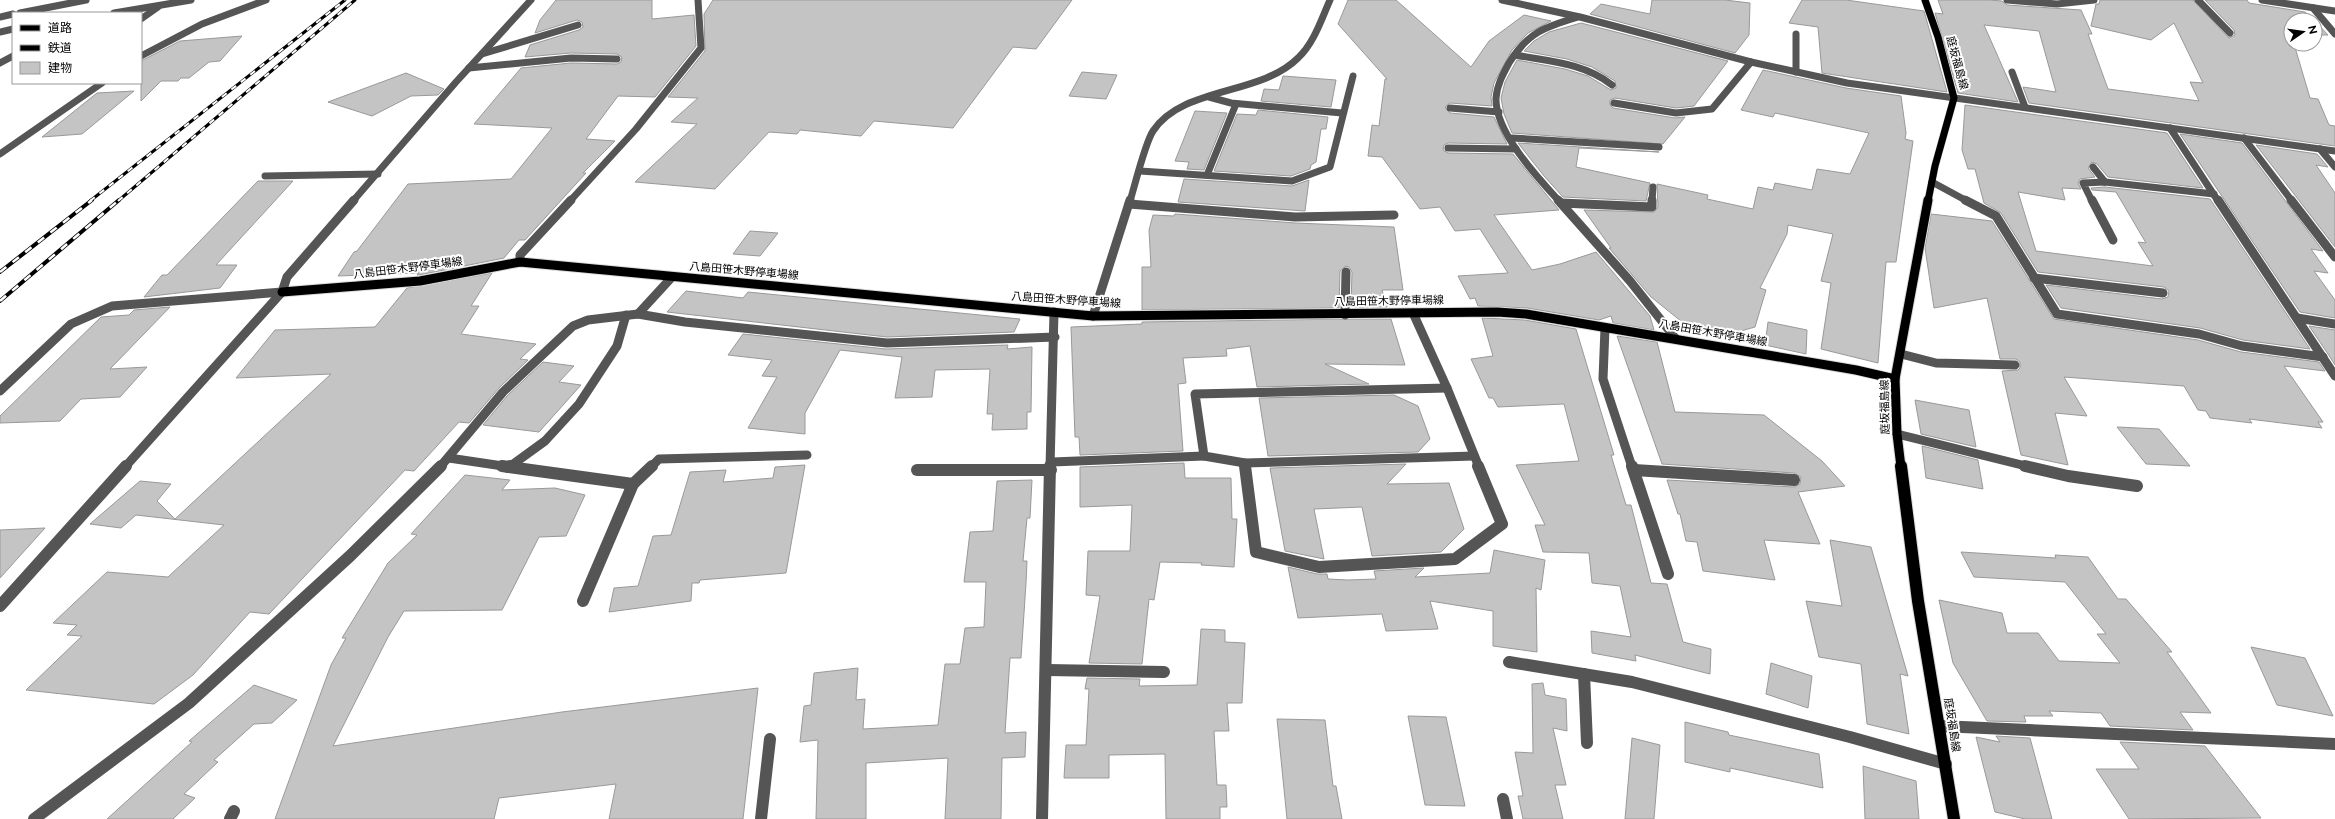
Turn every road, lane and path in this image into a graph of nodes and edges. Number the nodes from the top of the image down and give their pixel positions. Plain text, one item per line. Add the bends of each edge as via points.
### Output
1 (86, 0) edge
2 (192, 0) edge
3 (266, 0) edge
4 (530, 0) edge
5 (698, 0) edge
6 (1330, 0) edge
7 (1502, 0) edge
8 (1925, 0) edge
9 (2007, 0) edge
10 (2094, 0) edge
11 (2198, 0) edge
12 (2262, 0) edge
13 (162, 5) junction
14 (2313, 8) junction
15 (2335, 11) edge
16 (25, 12) edge
17 (120, 12) edge
18 (12, 14) edge
19 (0, 17) edge
20 (1580, 17) junction
21 (142, 18) edge
22 (578, 25) dead end
23 (12, 30) edge
24 (0, 32) edge
25 (2230, 33) dead end
26 (1796, 34) dead end
27 (2335, 34) edge
28 (482, 54) junction
29 (142, 55) edge
30 (1515, 55) junction
31 (12, 57) edge
32 (618, 59) dead end
33 (1751, 62) junction
34 (0, 63) edge
35 (469, 68) junction
36 (1796, 72) junction
37 (2012, 72) dead end
38 (1352, 76) dead end
39 (101, 84) edge
40 (1612, 85) dead end
41 (1209, 97) junction
42 (1954, 98) junction
43 (1614, 103) dead end
44 (1236, 104) junction
45 (2025, 107) junction
46 (1450, 108) dead end
47 (1499, 112) junction
48 (1342, 114) junction
49 (2170, 128) junction
50 (1512, 138) junction
51 (2244, 138) junction
52 (1659, 147) dead end
53 (1448, 148) dead end
54 (1516, 149) junction
55 (2320, 149) junction
56 (2335, 152) edge
57 (0, 154) edge
58 (2093, 167) dead end
59 (2335, 167) edge
60 (1140, 171) junction
61 (378, 174) junction
62 (1207, 175) junction
63 (265, 176) dead end
64 (1932, 182) junction
65 (2105, 182) junction
66 (1653, 188) dead end
67 (2214, 194) junction
68 (1561, 203) junction
69 (1129, 204) junction
70 (1394, 215) dead end
71 (2113, 240) dead end
72 (2335, 258) edge
73 (520, 262) junction
74 (1346, 272) dead end
75 (672, 277) junction
76 (2034, 278) junction
77 (282, 292) junction
78 (2163, 293) dead end
79 (1054, 312) junction
80 (1413, 312) junction
81 (638, 314) junction
82 (626, 315) junction
83 (1345, 315) junction
84 (1093, 316) junction
85 (2297, 318) junction
86 (2335, 324) edge
87 (1605, 328) junction
88 (1055, 337) junction
89 (1676, 340) junction
90 (1901, 354) junction
91 (2322, 357) junction
92 (2015, 365) dead end
93 (2335, 376) edge
94 (1895, 378) junction
95 (1447, 388) junction
96 (0, 391) edge
97 (1897, 434) junction
98 (807, 455) dead end
99 (1204, 456) junction
100 (1474, 456) junction
101 (449, 458) junction
102 (1245, 463) junction
103 (1052, 466) junction
104 (508, 467) junction
105 (918, 470) dead end
106 (1634, 470) junction
107 (1794, 480) dead end
108 (633, 484) junction
109 (2136, 486) dead end
110 (1668, 574) dead end
111 (583, 601) dead end
112 (0, 606) edge
113 (1509, 662) dead end
114 (1047, 670) junction
115 (1164, 672) dead end
116 (1584, 674) junction
117 (1940, 726) junction
118 (770, 739) dead end
119 (1587, 743) dead end
120 (2333, 748) edge
121 (1946, 764) junction
122 (1503, 799) dead end
123 (34, 819) edge
124 (761, 819) edge
125 (1042, 819) edge
126 (1507, 819) edge
127 (1954, 819) edge

1 - 16 street
2 - 13 street
3 - 29 street via 210,20
4 - 28 street
5 - 73 street via 701,48 636,129 520,255
6 - 41 street via 1304,50 1293,63 1268,76
7 - 20 street
8 - 42 main road, 庭坂福島線
9 - 10 street via 2057,4
11 - 25 street
12 - 14 street
13 - 17 street
13 - 21 street
14 - 15 street
14 - 27 street
18 - 19 street
20 - 30 street via 1549,25
20 - 33 street
22 - 28 street
23 - 24 street
26 - 36 street
28 - 35 street
30 - 40 street via 1594,72 1606,78
30 - 47 street via 1497,88
31 - 34 street
32 - 35 street via 570,58
33 - 36 street
33 - 43 street via 1712,109 1703,112 1683,112
35 - 61 street
36 - 42 street via 1847,83
37 - 45 street
38 - 48 street
39 - 57 street
41 - 44 street
41 - 60 street via 1172,112 1157,124
42 - 45 street
42 - 64 main road, 庭坂福島線
44 - 48 street
44 - 62 street
45 - 49 street
46 - 47 street
47 - 50 street
48 - 62 street via 1330,167 1292,181
49 - 51 street
49 - 67 street
50 - 52 street
50 - 54 street
51 - 55 street
51 - 72 street
53 - 54 street
54 - 68 street
55 - 56 street
55 - 59 street
58 - 65 street
60 - 62 street
60 - 69 street
61 - 63 street
61 - 77 street via 287,277
64 - 76 street via 1996,216
64 - 90 main road, 庭坂福島線
65 - 67 street
65 - 71 street via 2083,183
66 - 68 street via 1652,207
67 - 85 street
68 - 89 street via 1648,301
69 - 70 street via 1292,217 1354,218
69 - 84 street
73 - 75 main road, 八島田笹木野停車場線
73 - 77 main road, 八島田笹木野停車場線 via 420,281
74 - 83 street
75 - 79 main road, 八島田笹木野停車場線
75 - 81 street
76 - 78 street
76 - 91 street via 2057,314 2199,334 2242,346
77 - 96 street via 112,306 71,324
77 - 112 street
79 - 84 main road, 八島田笹木野停車場線
79 - 88 street
80 - 83 main road, 八島田笹木野停車場線
80 - 87 main road, 八島田笹木野停車場線 via 1519,314
80 - 95 street
81 - 82 street
81 - 88 street via 685,322 887,343
82 - 101 street via 588,320 573,326 503,392
82 - 104 street via 617,346 578,404 545,441
83 - 84 main road, 八島田笹木野停車場線
85 - 86 street
85 - 91 street
87 - 89 main road, 八島田笹木野停車場線
87 - 106 street via 1603,379
88 - 103 street
89 - 94 main road, 八島田笹木野停車場線
90 - 92 street via 1936,363
90 - 94 main road, 庭坂福島線
91 - 93 street
94 - 97 main road, 庭坂福島線
95 - 99 street via 1195,394
95 - 100 street
97 - 109 street via 2068,476
97 - 117 main road, 庭坂福島線 via 1918,601
98 - 108 street via 659,459
99 - 102 street
99 - 103 street
100 - 102 street
100 - 102 street via 1502,524 1455,559 1319,567 1256,552
101 - 104 street
101 - 123 street via 350,556 189,703
103 - 105 street
103 - 114 street
104 - 108 street
106 - 107 street
106 - 110 street
108 - 111 street
113 - 116 street
114 - 115 street
114 - 125 street
116 - 119 street
116 - 121 street via 1647,686
117 - 120 street
117 - 121 main road, 庭坂福島線
118 - 124 street
121 - 127 main road, 庭坂福島線
122 - 126 street

